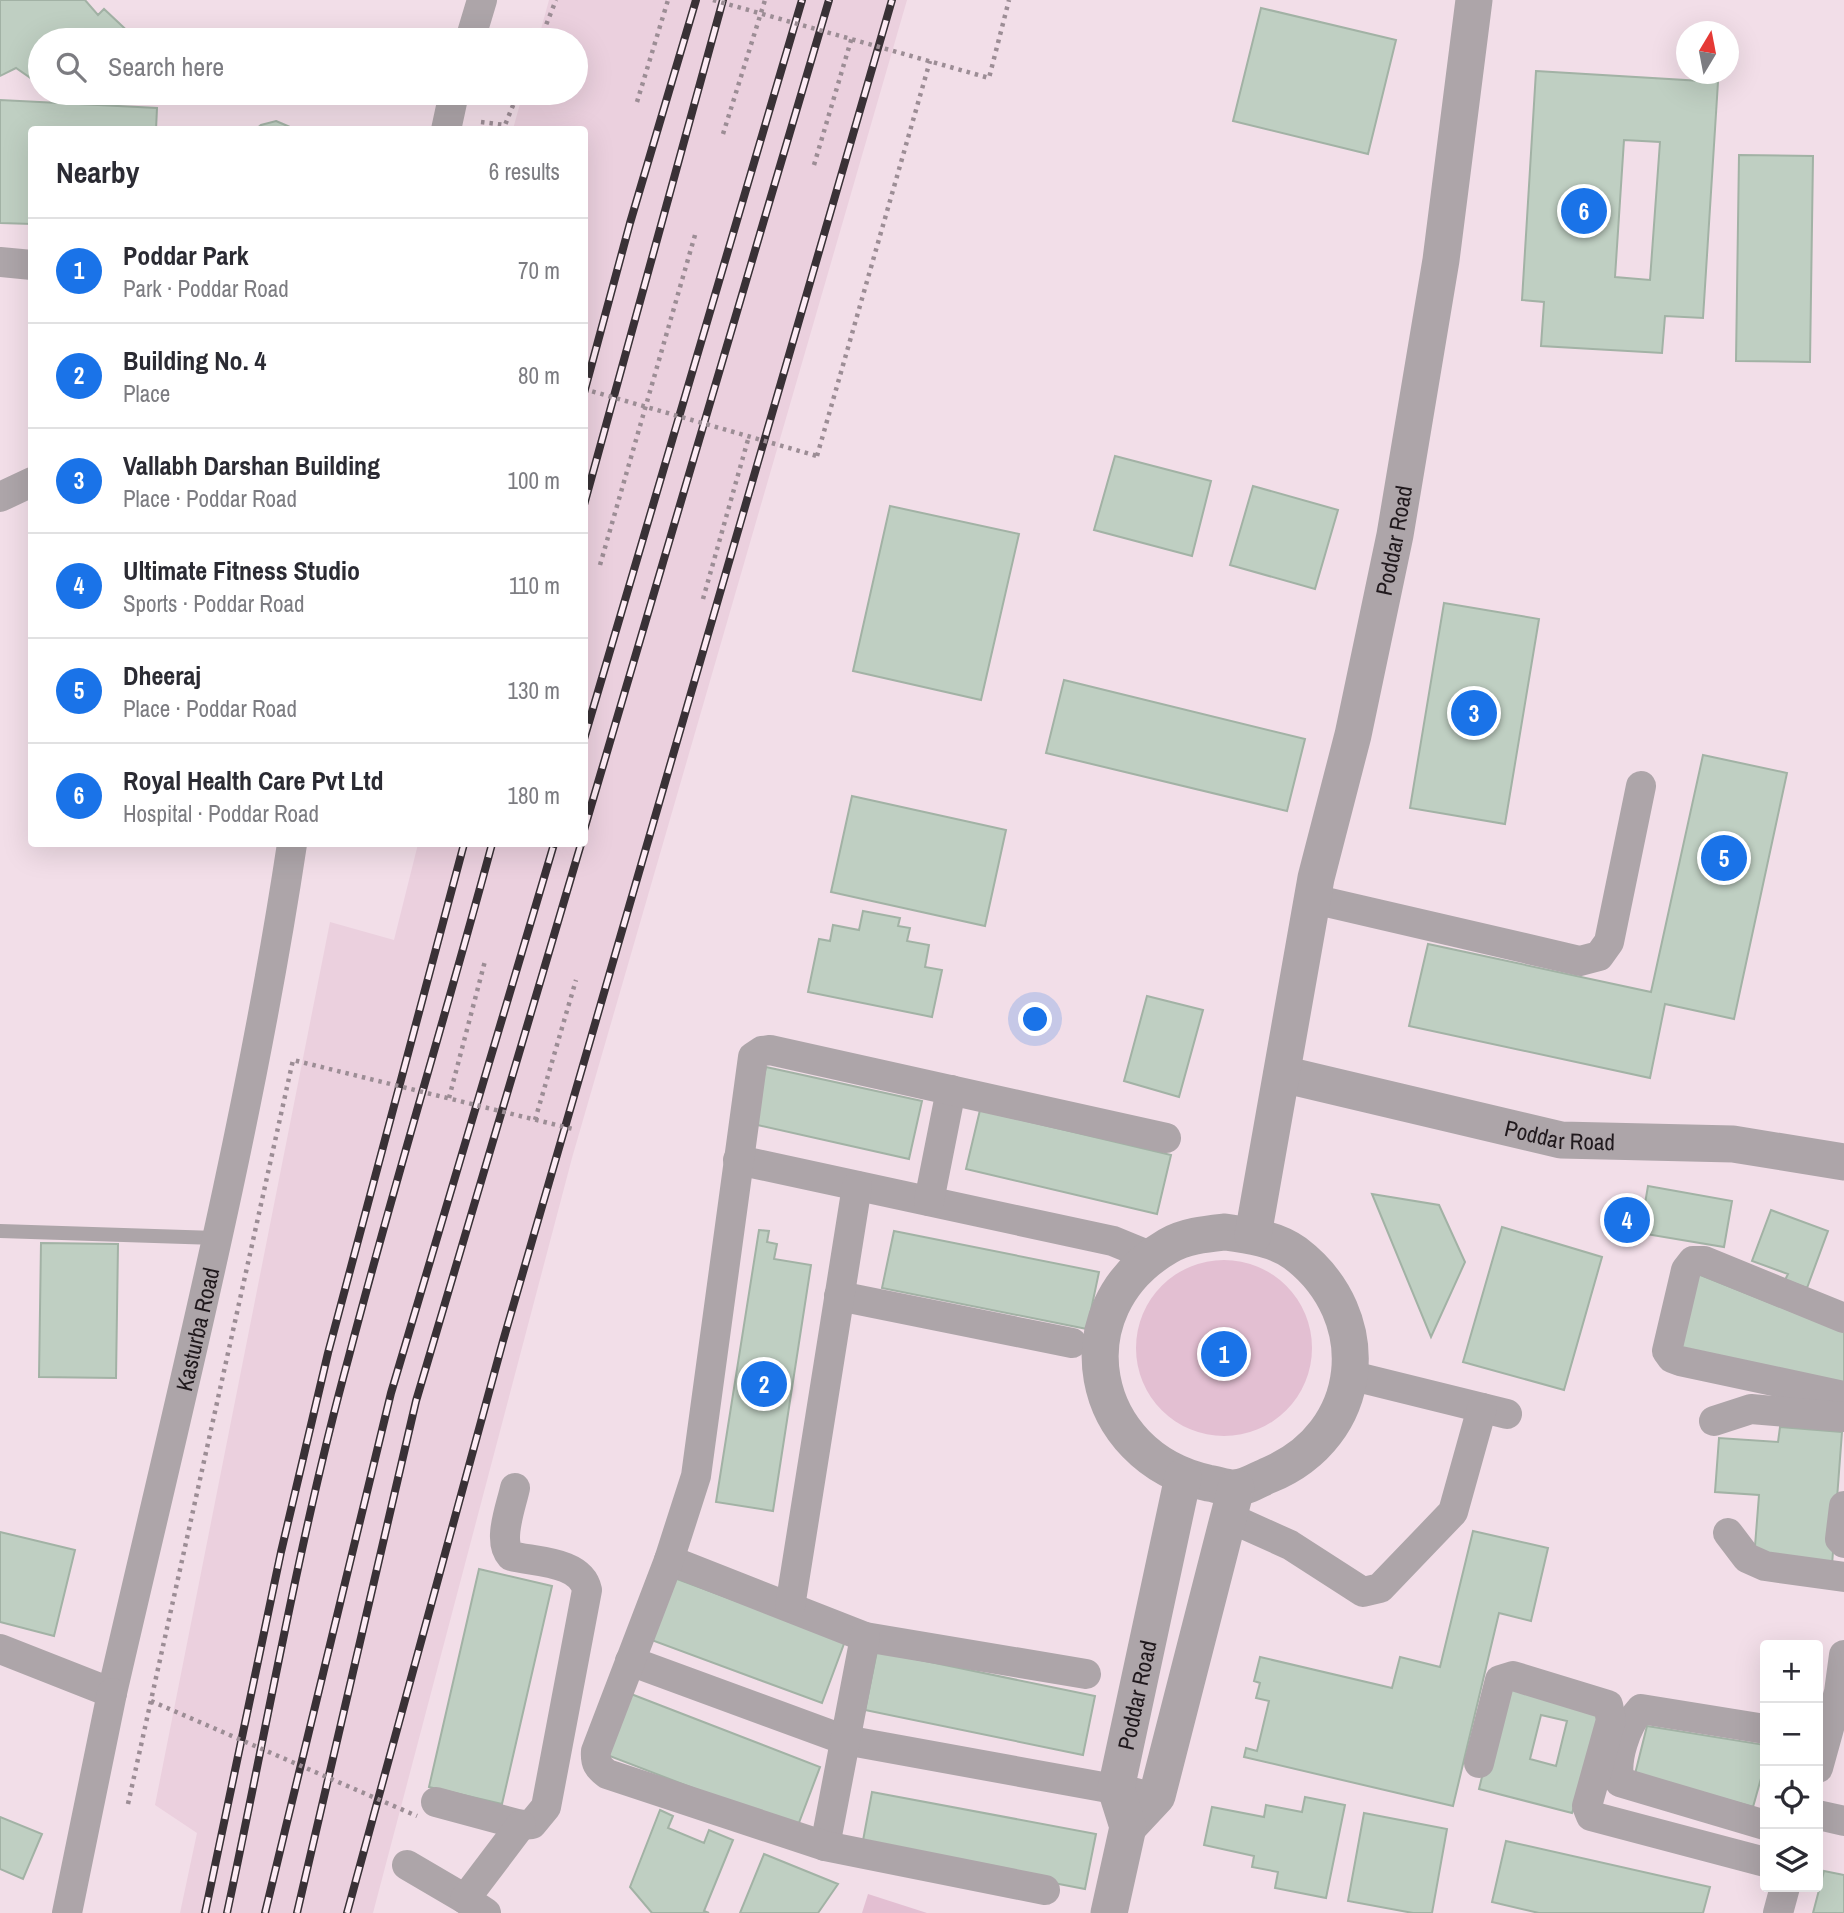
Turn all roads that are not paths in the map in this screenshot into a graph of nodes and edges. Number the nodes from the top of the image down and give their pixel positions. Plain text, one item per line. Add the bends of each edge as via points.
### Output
1 (482, 0) edge
2 (1474, 0) edge
3 (474, 28) edge
4 (451, 105) edge
5 (447, 126) edge
6 (0, 262) edge
7 (28, 265) edge
8 (28, 484) edge
9 (0, 497) edge
10 (1641, 786) dead end
11 (292, 847) edge
12 (1312, 899) junction
13 (1282, 1074) junction
14 (951, 1090) junction
15 (1166, 1138) dead end
16 (738, 1160) junction
17 (1844, 1162) edge
18 (856, 1186) junction
19 (929, 1201) junction
20 (0, 1231) edge
21 (1253, 1235) junction
22 (216, 1238) junction
23 (1152, 1257) junction
24 (839, 1296) junction
25 (1844, 1318) edge
26 (1072, 1343) dead end
27 (1349, 1375) junction
28 (1844, 1396) edge
29 (1844, 1417) edge
30 (1714, 1421) dead end
31 (1183, 1477) junction
32 (515, 1488) dead end
33 (1233, 1503) junction
34 (1844, 1506) edge
35 (1728, 1533) dead end
36 (1844, 1543) edge
37 (669, 1560) junction
38 (1844, 1577) edge
39 (790, 1608) junction
40 (865, 1637) junction
41 (0, 1648) edge
42 (1844, 1655) edge
43 (631, 1661) junction
44 (1086, 1674) dead end
45 (112, 1693) junction
46 (1760, 1728) edge
47 (845, 1740) junction
48 (1826, 1748) edge
49 (1479, 1763) dead end
50 (1116, 1789) junction
51 (1157, 1796) junction
52 (426, 1810) road end
53 (1823, 1816) edge
54 (1844, 1821) edge
55 (1760, 1824) edge
56 (521, 1825) junction
57 (1128, 1827) junction
58 (825, 1846) junction
59 (1760, 1862) edge
60 (407, 1865) dead end
61 (1045, 1890) dead end
62 (1784, 1892) edge
63 (476, 1906) edge
64 (67, 1913) edge
65 (1109, 1913) edge
66 (1778, 1913) edge

1 - 3 street
2 - 12 street, Poddar Road via 1441,260 1395,535 1353,735
4 - 5 street
6 - 7 street
8 - 9 street
10 - 12 street via 1609,942 1599,956 1580,961
11 - 22 street, Kasturba Road
12 - 13 street, Poddar Road
13 - 17 street, Poddar Road via 1561,1140 1733,1144
13 - 21 street, Poddar Road
14 - 15 street
14 - 16 street via 762,1051 753,1057 750,1068
14 - 19 street
16 - 18 street
16 - 37 street via 696,1476
18 - 19 street
18 - 24 street
19 - 23 street via 1113,1241
20 - 22 lane
21 - 23 street via 1196,1235
21 - 27 street via 1293,1252 1325,1281 1346,1319
22 - 45 street, Kasturba Road
23 - 31 street via 1114,1298 1101,1335 1100,1374 1111,1411 1133,1443
24 - 26 street
24 - 39 street
25 - 28 street via 1704,1261 1693,1261 1686,1270 1667,1351 1681,1361
27 - 33 street via 1343,1405 1320,1442
27 - 33 street via 1495,1411 1453,1512 1380,1588 1363,1592
29 - 30 street via 1751,1409
31 - 33 street
31 - 50 street, Poddar Road
32 - 56 street via 506,1551 576,1571 585,1579 587,1590 546,1807 532,1824
33 - 51 street
34 - 36 street via 1840,1539
35 - 38 street via 1747,1558 1765,1566
37 - 39 street
37 - 43 street
39 - 40 street
40 - 44 street
40 - 47 street
41 - 45 street
42 - 48 street
43 - 47 street
43 - 58 street via 596,1751 599,1769
45 - 64 street, Kasturba Road
46 - 55 street via 1641,1709 1632,1718 1616,1770 1620,1782
47 - 50 street
47 - 58 street
49 - 59 street via 1500,1680 1513,1676 1608,1705 1611,1720 1587,1806 1591,1816
50 - 51 street
50 - 57 street, Poddar Road
51 - 57 street
52 - 56 street
53 - 54 street
56 - 63 street via 490,1862
57 - 65 street, Poddar Road
58 - 61 street
60 - 63 street
62 - 66 street

